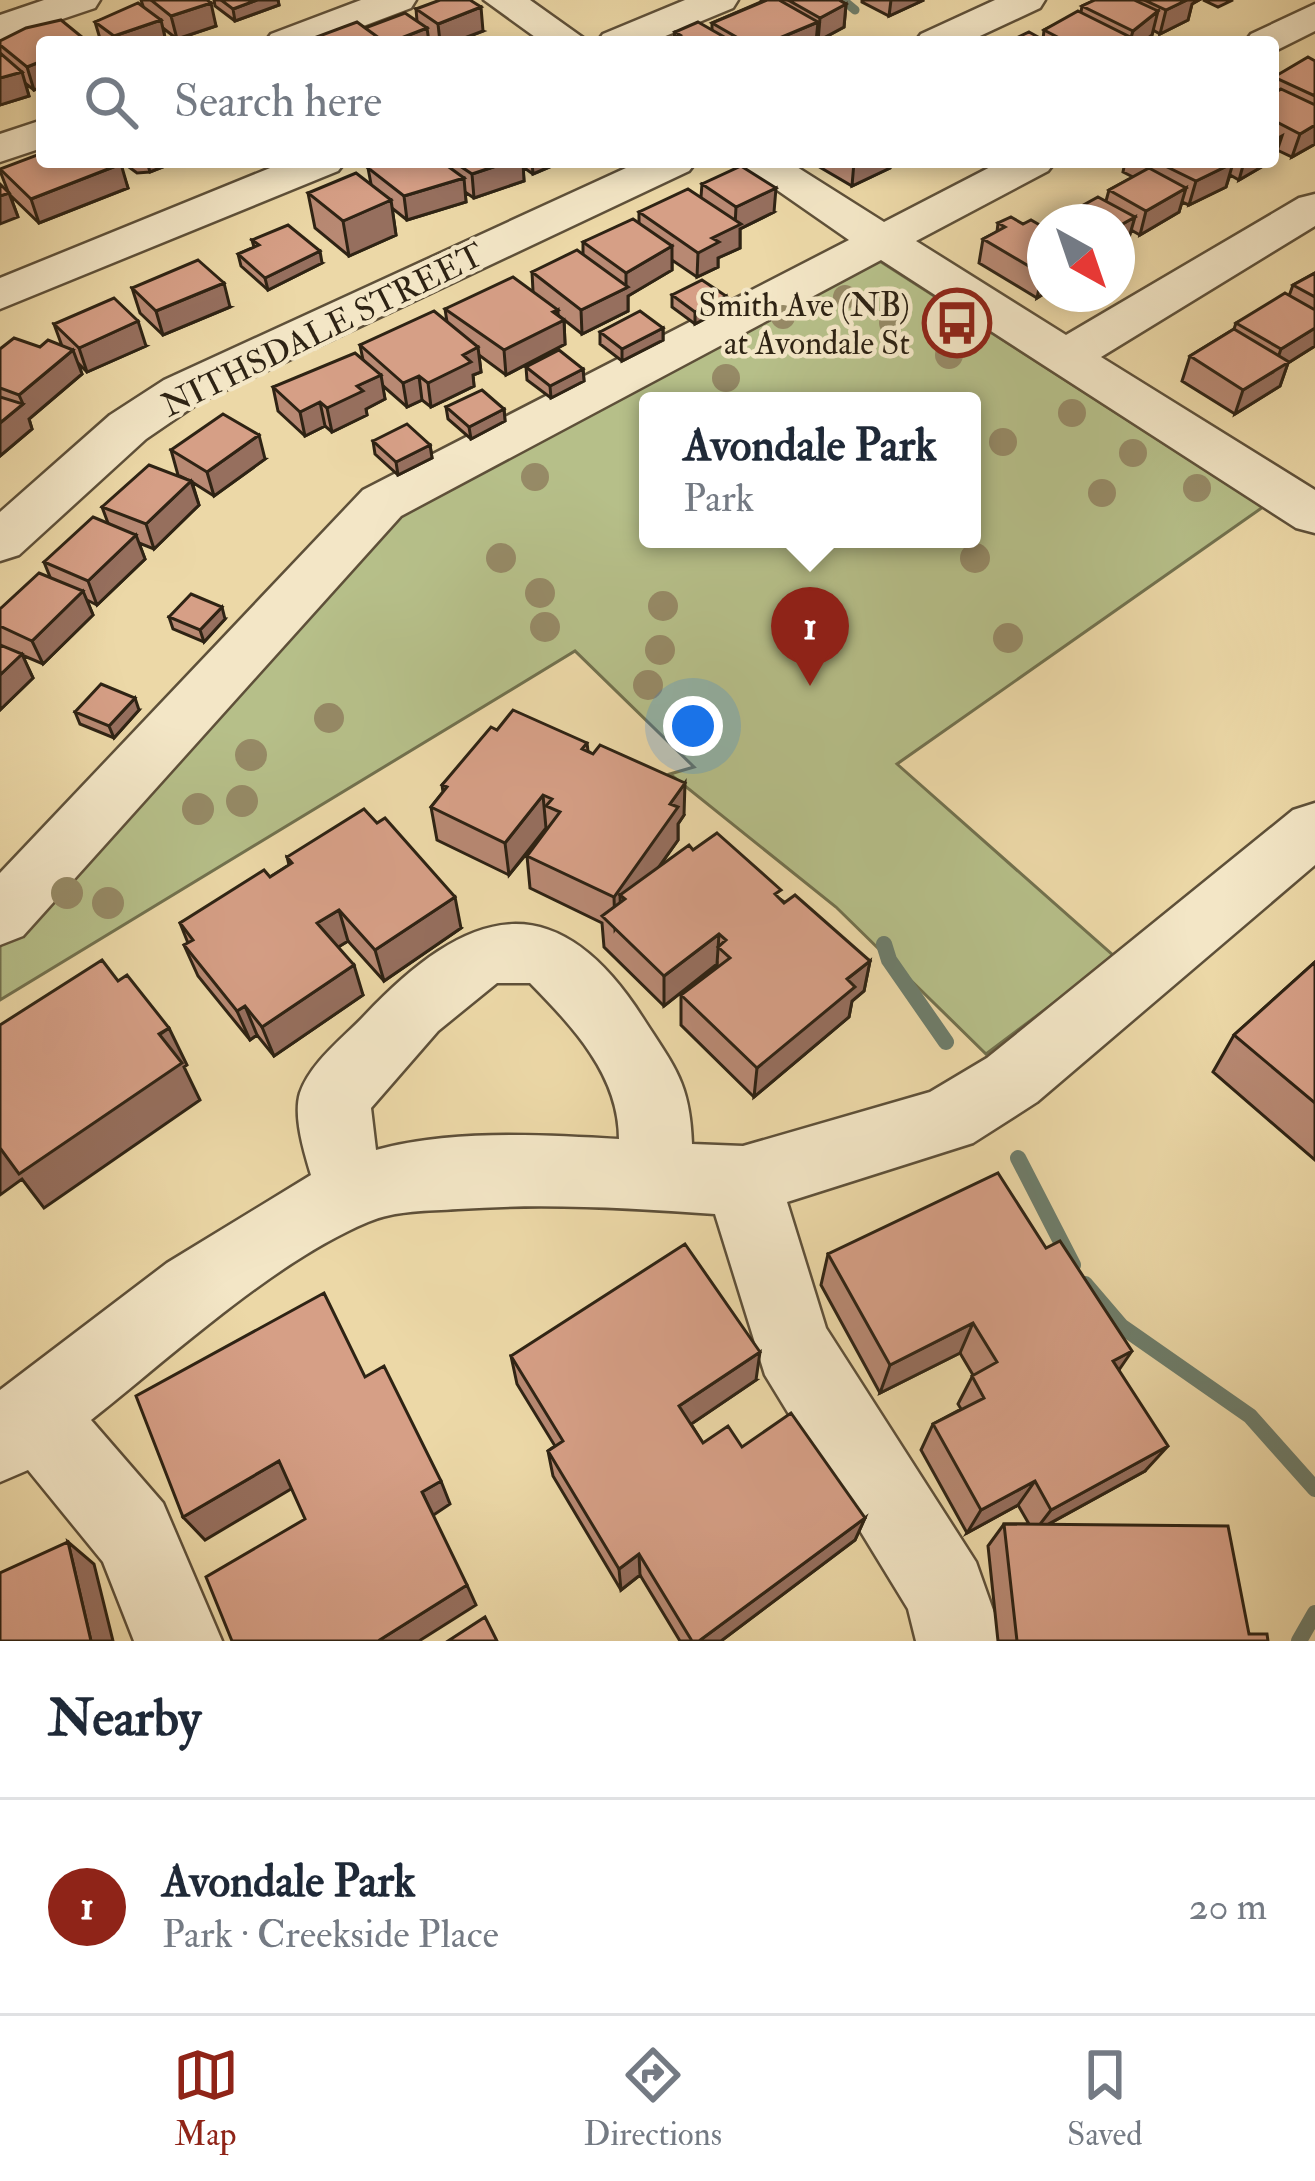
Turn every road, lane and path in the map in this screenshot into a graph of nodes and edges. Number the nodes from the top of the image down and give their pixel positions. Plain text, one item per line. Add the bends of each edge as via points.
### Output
1 (81, 0) edge
2 (398, 0) edge
3 (502, 0) edge
4 (719, 0) edge
5 (1026, 0) edge
6 (1315, 16) edge
7 (0, 28) edge
8 (301, 36) edge
9 (559, 36) edge
10 (632, 36) edge
11 (948, 36) edge
12 (1277, 36) edge
13 (36, 135) edge
14 (0, 149) edge
15 (308, 168) edge
16 (661, 168) edge
17 (768, 168) edge
18 (1021, 168) edge
19 (1315, 208) edge
20 (882, 240) junction
21 (0, 295) edge
22 (1065, 357) junction
23 (1304, 493) edge
24 (0, 542) edge
25 (1315, 827) edge
26 (0, 917) edge
27 (656, 1172) junction
28 (742, 1181) junction
29 (355, 1191) junction
30 (18, 1425) edge
31 (178, 1641) edge
32 (960, 1641) edge

1 - 7 street
2 - 8 street
3 - 9 street
4 - 10 street
5 - 11 street
6 - 12 street
13 - 14 street
15 - 21 street
16 - 24 street, NITHSDALE STREET via 195,384 128,427
17 - 20 street
18 - 20 street
19 - 22 street
20 - 22 street
20 - 26 street via 382,503
22 - 23 street
25 - 28 street via 964,1110 874,1146
27 - 28 street
27 - 29 street via 400,1178
27 - 29 street via 655,1098 598,1008 545,954 483,955 413,1010 334,1098
28 - 32 street via 793,1347 946,1592
29 - 30 street via 194,1290
30 - 31 street via 76,1469 134,1533

